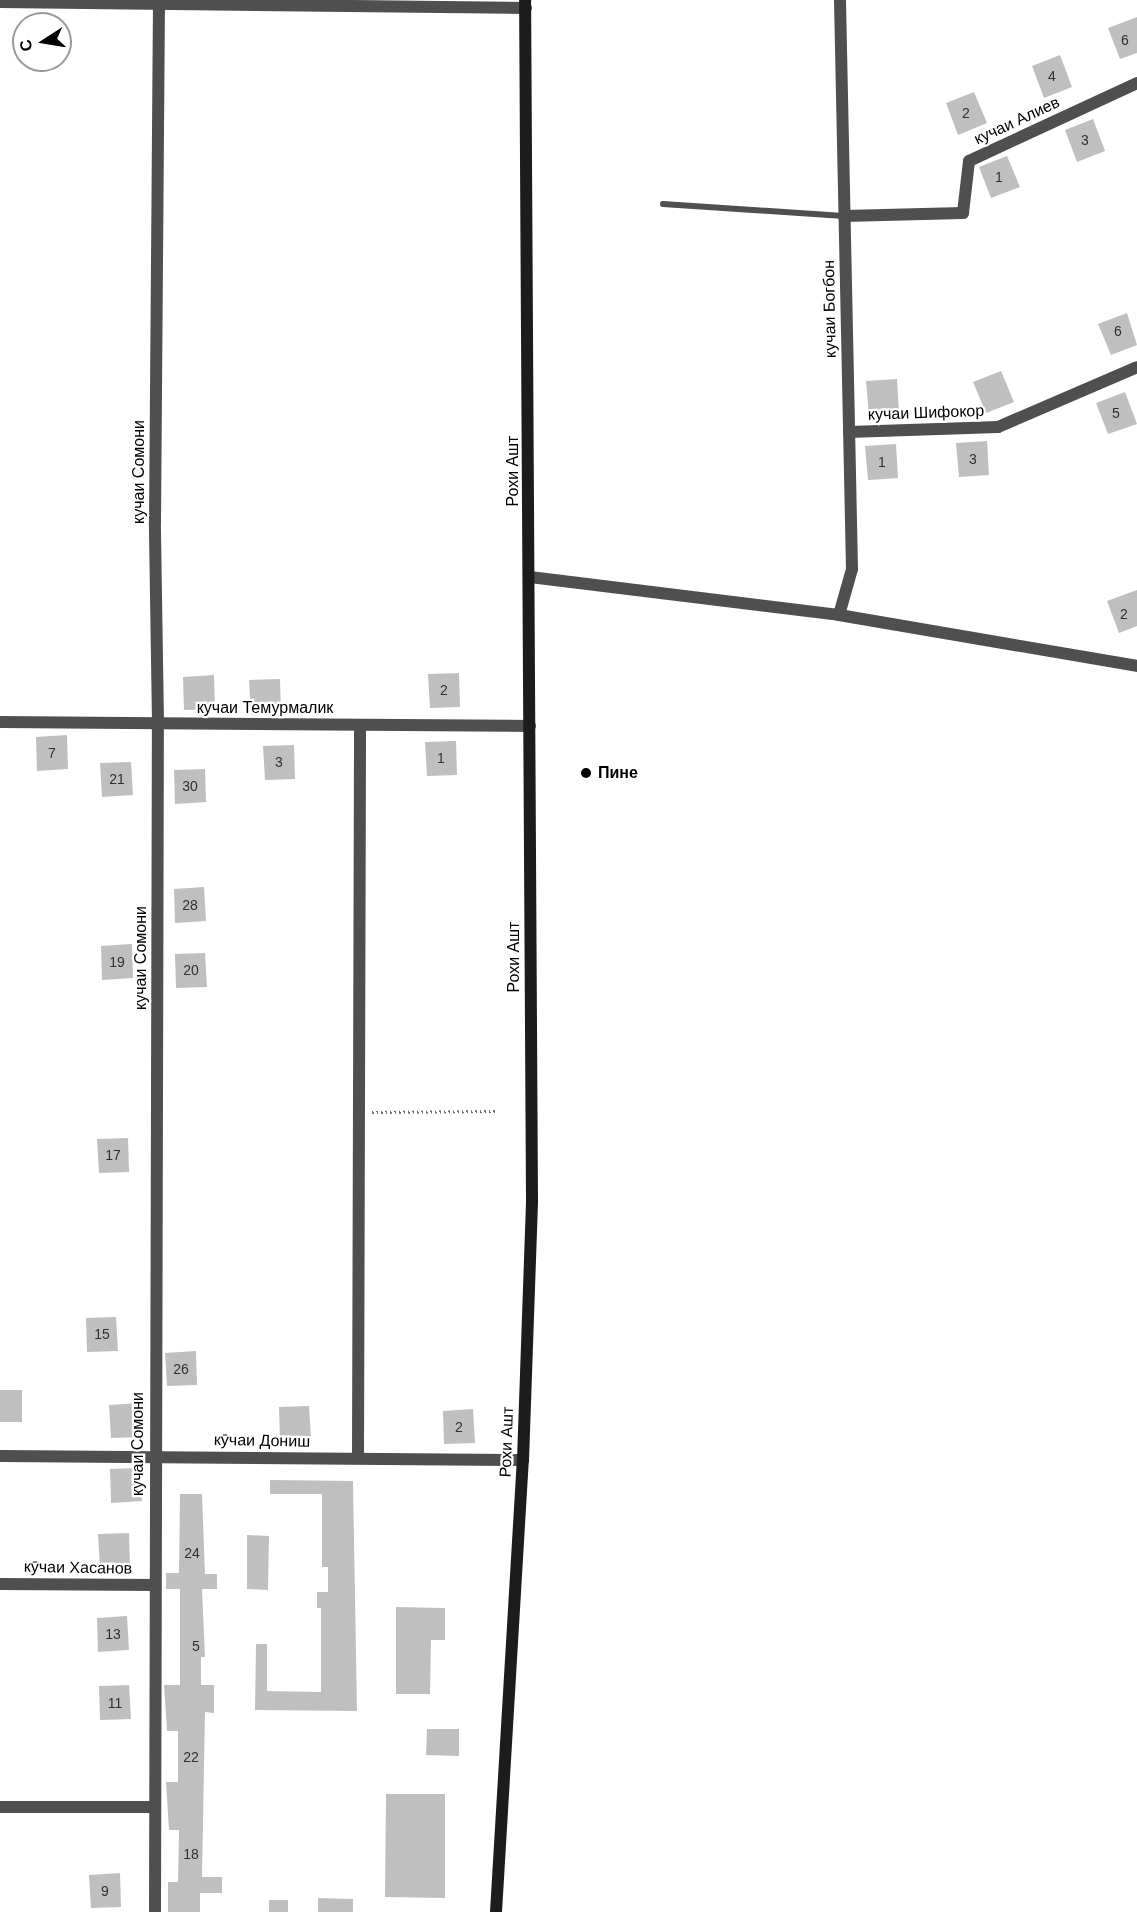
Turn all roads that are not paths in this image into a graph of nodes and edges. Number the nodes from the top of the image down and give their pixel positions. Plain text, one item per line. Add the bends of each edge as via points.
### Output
1 (840, 0) edge
2 (0, 2) edge
3 (159, 4) junction
4 (526, 4) edge
5 (1137, 83) edge
6 (663, 204) dead end
7 (844, 216) junction
8 (1137, 367) edge
9 (849, 432) junction
10 (530, 577) junction
11 (839, 615) junction
12 (1137, 656) edge
13 (1120, 664) junction
14 (1137, 666) edge
15 (0, 722) edge
16 (158, 723) junction
17 (360, 725) junction
18 (530, 726) junction
19 (0, 1456) edge
20 (154, 1456) junction
21 (358, 1458) junction
22 (523, 1460) junction
23 (0, 1584) edge
24 (155, 1586) junction
25 (0, 1807) edge
26 (154, 1807) junction
27 (155, 1912) edge
28 (496, 1912) edge

1 - 7 street, кучаи Богбон
2 - 3 street
3 - 4 street
3 - 16 street, кучаи Сомони via 154,522
4 - 10 main road, Рохи Ашт
5 - 7 street, кучаи Алиев via 969,161 963,213
6 - 7 lane
7 - 9 street, кучаи Богбон
8 - 9 street, кучаи Шифокор via 998,427
9 - 11 street, кучаи Богбон via 852,569
10 - 11 street
10 - 18 main road, Рохи Ашт
11 - 13 street
12 - 13 street
13 - 14 street
15 - 16 street, кучаи Темурмалик
16 - 17 street, кучаи Темурмалик
16 - 20 street, кучаи Сомони
17 - 18 street, кучаи Темурмалик
17 - 21 street
18 - 22 main road, Рохи Ашт via 532,1201
19 - 20 street, кӯчаи Дониш
20 - 21 street, кӯчаи Дониш
20 - 24 street, кучаи Сомони
21 - 22 street, кӯчаи Дониш
22 - 28 main road, Рохи Ашт
23 - 24 street, кӯчаи Хасанов
24 - 26 street, кучаи Сомони
25 - 26 street
26 - 27 street, кучаи Сомони

